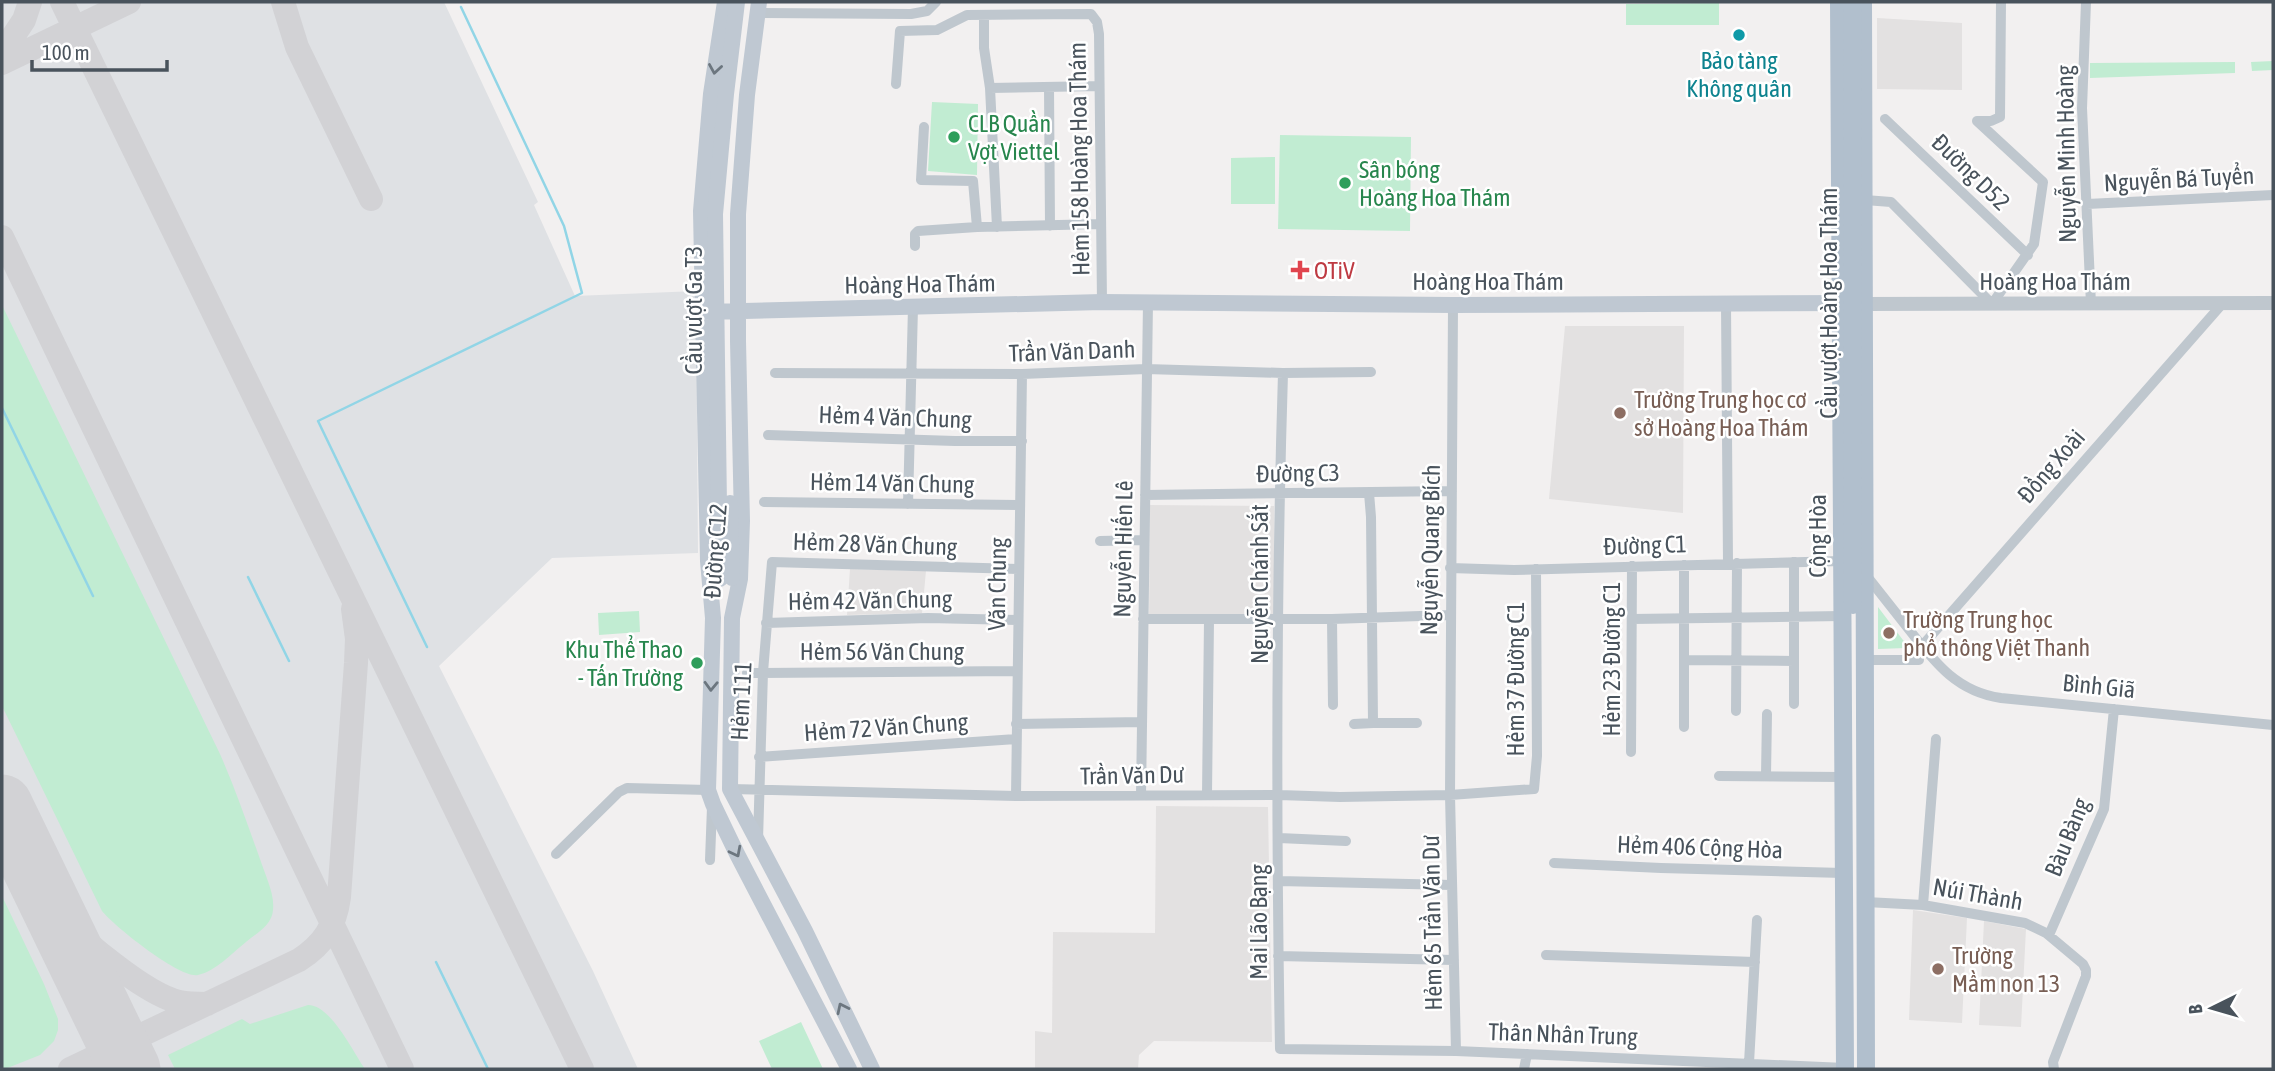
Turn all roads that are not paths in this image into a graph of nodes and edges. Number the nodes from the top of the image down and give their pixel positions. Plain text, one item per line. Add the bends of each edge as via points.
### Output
1 (725, 2) edge
2 (737, 2) edge
3 (936, 2) edge
4 (1839, 2) edge
5 (1852, 2) edge
6 (1863, 2) edge
7 (2001, 2) edge
8 (2086, 2) edge
9 (755, 5) edge
10 (984, 15) junction
11 (896, 84) dead end
12 (1099, 86) junction
13 (1049, 87) junction
14 (990, 88) junction
15 (1885, 119) dead end
16 (924, 127) dead end
17 (2273, 195) edge
18 (1865, 200) junction
19 (2087, 204) junction
20 (1101, 224) junction
21 (1050, 226) junction
22 (997, 227) junction
23 (977, 228) junction
24 (1840, 240) junction
25 (1865, 240) junction
26 (915, 246) dead end
27 (2028, 255) junction
28 (1102, 302) junction
29 (1148, 302) junction
30 (1840, 303) junction
31 (2223, 303) junction
32 (2273, 303) edge
33 (1726, 304) junction
34 (1865, 304) junction
35 (1992, 304) junction
36 (2091, 304) junction
37 (1453, 305) junction
38 (913, 307) junction
39 (738, 311) junction
40 (703, 312) junction
41 (1146, 369) junction
42 (1840, 370) junction
43 (1866, 370) junction
44 (1371, 372) dead end
45 (775, 373) dead end
46 (911, 373) junction
47 (1283, 373) junction
48 (1021, 374) junction
49 (768, 435) dead end
50 (910, 439) junction
51 (1022, 441) junction
52 (1452, 491) junction
53 (1368, 493) junction
54 (1144, 495) junction
55 (1280, 495) junction
56 (764, 502) dead end
57 (908, 504) junction
58 (1020, 505) junction
59 (1144, 540) junction
60 (1100, 541) dead end
61 (1841, 561) junction
62 (772, 562) joint
63 (1794, 562) junction
64 (1732, 563) junction
65 (1684, 565) junction
66 (1632, 566) junction
67 (1450, 568) junction
68 (1019, 569) junction
69 (1536, 569) junction
70 (1866, 575) junction
71 (726, 579) junction
72 (1847, 610) junction
73 (1450, 615) junction
74 (1737, 617) junction
75 (1794, 617) junction
76 (713, 618) junction
77 (732, 618) junction
78 (1684, 618) junction
79 (1143, 619) junction
80 (1332, 619) junction
81 (1371, 619) junction
82 (1632, 619) junction
83 (1017, 620) junction
84 (1209, 620) junction
85 (1280, 620) junction
86 (766, 623) junction
87 (1922, 646) junction
88 (1684, 660) junction
89 (1736, 660) junction
90 (1866, 660) junction
91 (1913, 660) junction
92 (1932, 660) junction
93 (1794, 661) junction
94 (1017, 671) junction
95 (763, 672) junction
96 (747, 673) dead end
97 (1794, 704) dead end
98 (1333, 705) dead end
99 (2114, 709) junction
100 (1736, 711) dead end
101 (1768, 714) dead end
102 (1142, 722) junction
103 (1373, 723) junction
104 (1417, 723) dead end
105 (1016, 724) junction
106 (1354, 724) dead end
107 (2273, 725) edge
108 (1684, 727) dead end
109 (1016, 738) junction
110 (1936, 739) dead end
111 (1631, 752) dead end
112 (759, 757) junction
113 (1719, 776) dead end
114 (1766, 776) junction
115 (1843, 777) junction
116 (730, 789) junction
117 (1534, 789) joint
118 (761, 791) junction
119 (1207, 795) junction
120 (1279, 795) junction
121 (1450, 795) junction
122 (1016, 796) junction
123 (1141, 796) junction
124 (710, 797) junction
125 (1279, 838) junction
126 (1346, 841) dead end
127 (758, 842) junction
128 (556, 854) dead end
129 (710, 860) dead end
130 (1554, 863) dead end
131 (1843, 873) junction
132 (1279, 881) junction
133 (1452, 885) junction
134 (1866, 902) junction
135 (1923, 905) junction
136 (1757, 920) dead end
137 (2049, 934) junction
138 (1546, 955) dead end
139 (1278, 956) junction
140 (1454, 960) junction
141 (1755, 962) junction
142 (1280, 1049) joint
143 (1456, 1051) junction
144 (1527, 1054) junction
145 (1749, 1063) junction
146 (849, 1069) edge
147 (872, 1069) edge
148 (1524, 1069) edge
149 (1848, 1069) edge
150 (1866, 1069) edge
151 (2054, 1069) edge

1 -> 40 main road, Đường C12 via 701,211
2 - 71 main road, Cầu vượt Ga T3, bridge via 715,214
3 - 9 street via 927,11 911,14
4 - 24 main road, Cộng Hòa
5 - 72 main road, Cầu vượt Hoàng Hoa Thám, bridge
6 - 18 main road, Cộng Hòa
7 - 27 street via 2000,117 1977,121 2043,182 2035,240
8 - 19 street, Nguyễn Minh Hoàng via 2082,108
9 - 39 main road, Đường C12 via 738,214
9 - 71 main road, Cầu vượt Ga T3, bridge via 736,96 725,215
10 - 11 street, Hẻm 158 Hoàng Hoa Thám via 967,15 937,30 900,31
10 - 12 street, Hẻm 158 Hoàng Hoa Thám via 1091,14 1099,34
10 - 14 street
12 - 13 street
12 - 20 street, Hẻm 158 Hoàng Hoa Thám
13 - 14 street
13 - 21 street
14 - 22 street
15 - 27 street, Đường D52
16 - 23 street via 921,180 973,181
17 - 19 street, Nguyễn Bá Tuyển
18 - 25 main road, Cộng Hòa
18 - 35 street via 1891,202
19 - 36 street, Nguyễn Minh Hoàng
20 - 21 street
20 - 28 street, Hẻm 158 Hoàng Hoa Thám
21 - 22 street
22 - 23 street
23 - 26 street via 918,231
24 - 25 main road
24 - 30 main road, Cộng Hòa
25 - 34 main road, Cộng Hòa
27 - 35 street
28 - 29 main road, Hoàng Hoa Thám
28 - 38 main road, Hoàng Hoa Thám
29 - 37 main road, Hoàng Hoa Thám
29 - 41 street, Nguyễn Hiến Lê
30 - 33 main road, Hoàng Hoa Thám
30 - 34 main road, Hoàng Hoa Thám
30 - 42 main road, Cộng Hòa
31 - 32 street, Hoàng Hoa Thám
31 - 36 street, Hoàng Hoa Thám
31 - 87 street, Đồng Xoài
33 - 37 main road, Hoàng Hoa Thám
33 - 64 street
34 - 35 street, Hoàng Hoa Thám
34 - 43 main road, Cộng Hòa
35 - 36 street, Hoàng Hoa Thám
37 - 52 street, Nguyễn Quang Bích
38 - 39 main road, Hoàng Hoa Thám
38 - 46 street
39 - 40 main road, Hoàng Hoa Thám
39 - 77 main road, Đường C12 via 742,521 740,579
40 - 76 main road, Đường C12
41 - 47 street, Trần Văn Danh
41 - 48 street, Trần Văn Danh
41 - 54 street, Nguyễn Hiến Lê
42 - 43 main road
42 - 61 main road, Cộng Hòa
43 - 70 main road, Cộng Hòa
44 - 47 street, Trần Văn Danh
45 - 46 street, Trần Văn Danh
46 - 48 street, Trần Văn Danh
46 - 50 street
47 - 55 street, Nguyễn Chánh Sắt
48 - 51 street, Văn Chung
49 - 50 street, Hẻm 4 Văn Chung
50 - 51 street, Hẻm 4 Văn Chung
50 - 57 street
51 - 58 street, Văn Chung
52 - 53 street, Đường C3
52 - 67 street, Nguyễn Quang Bích
53 - 55 street, Đường C3
53 - 81 street
54 - 55 street, Đường C3
54 - 59 street, Nguyễn Hiến Lê
55 - 85 street, Nguyễn Chánh Sắt
56 - 57 street, Hẻm 14 Văn Chung
57 - 58 street, Hẻm 14 Văn Chung
58 - 68 street, Văn Chung
59 - 60 street
59 - 79 street, Nguyễn Hiến Lê
61 - 63 street, Đường C1
61 - 72 main road, Cộng Hòa
62 - 68 street, Hẻm 28 Văn Chung
62 - 86 street, Hẻm 111
63 - 64 street, Đường C1
63 - 75 street
64 - 65 street, Đường C1
64 - 74 street
65 - 66 street, Đường C1
65 - 78 street
66 - 69 street, Đường C1
66 - 82 street, Hẻm 23 Đường C1
67 - 69 street, Đường C1
67 - 73 street, Nguyễn Quang Bích
68 - 83 street, Văn Chung
69 - 117 street, Hẻm 37 Đường C1
70 - 87 street, Bình Giã
70 - 90 main road, Cộng Hòa
71 - 76 main road, Cầu vượt Ga T3
71 - 77 main road, Cầu vượt Ga T3
72 - 75 street
72 - 115 main road, Cộng Hòa
72 - 149 main road, Cộng Hòa
73 - 81 street
73 - 121 street, Nguyễn Quang Bích
74 - 75 street
74 - 78 street
74 - 89 street
75 - 93 street
76 -> 124 main road, Đường C12
77 - 116 main road, Đường C12
78 - 82 street
78 - 88 street
79 - 84 street
79 - 102 street, Nguyễn Hiến Lê
80 - 81 street
80 - 85 street
80 - 98 street
81 - 103 street
82 - 111 street, Hẻm 23 Đường C1
83 - 86 street, Hẻm 42 Văn Chung
83 - 94 street, Văn Chung
84 - 85 street
84 - 119 street
85 - 120 street, Nguyễn Chánh Sắt
86 - 95 street, Hẻm 111
87 - 91 street, Đồng Xoài
87 - 92 street, Bình Giã
88 - 89 street
88 - 108 street
89 - 93 street
89 - 100 street
90 - 91 street
90 - 134 main road, Cộng Hòa
91 - 92 street
92 - 99 street, Bình Giã via 1957,682 1982,694
93 - 97 street
94 - 95 street, Hẻm 56 Văn Chung
94 - 105 street, Văn Chung
95 - 96 street, Hẻm 56 Văn Chung
95 - 112 street, Hẻm 111
99 - 107 street, Bình Giã
99 - 137 street, Bàu Bàng via 2105,806
101 - 114 street
102 - 105 street
102 - 123 street, Nguyễn Hiến Lê
103 - 104 street
103 - 106 street
105 - 109 street, Văn Chung
109 - 112 street, Hẻm 72 Văn Chung
109 - 122 street, Văn Chung
110 - 135 street
112 - 118 street, Hẻm 111
113 - 114 street
114 - 115 street
115 - 131 main road, Cộng Hòa
116 - 118 street, Trần Văn Dư
116 - 127 main road, Đường C12
117 - 121 street, Trần Văn Dư
118 - 122 street, Trần Văn Dư
118 - 127 street, Hẻm 111
119 - 120 street, Trần Văn Dư
119 - 123 street, Trần Văn Dư
120 - 121 street, Trần Văn Dư
120 - 125 street, Mai Lão Bạng
121 - 133 street, Hẻm 65 Trần Văn Dư
122 - 123 street, Trần Văn Dư
124 - 128 street via 627,788
124 - 129 street
124 -> 146 main road, Đường C12
125 - 126 street
125 - 132 street, Mai Lão Bạng
147 -> 127 main road, Đường C12
130 - 131 street, Hẻm 406 Cộng Hòa
131 - 149 main road, Cộng Hòa
132 - 133 street
132 - 139 street, Mai Lão Bạng
133 - 140 street, Hẻm 65 Trần Văn Dư
134 - 135 street, Núi Thành
134 - 150 main road, Cộng Hòa
135 - 137 street, Núi Thành via 2025,923
136 - 141 street
137 - 151 street, Núi Thành via 2087,973
138 - 141 street
139 - 140 street
139 - 142 street, Mai Lão Bạng
140 - 143 street, Hẻm 65 Trần Văn Dư
141 - 145 street
142 - 143 street, Thân Nhân Trung
143 - 144 street, Thân Nhân Trung
144 - 145 street, Thân Nhân Trung
144 - 148 street
145 - 149 street, Thân Nhân Trung

